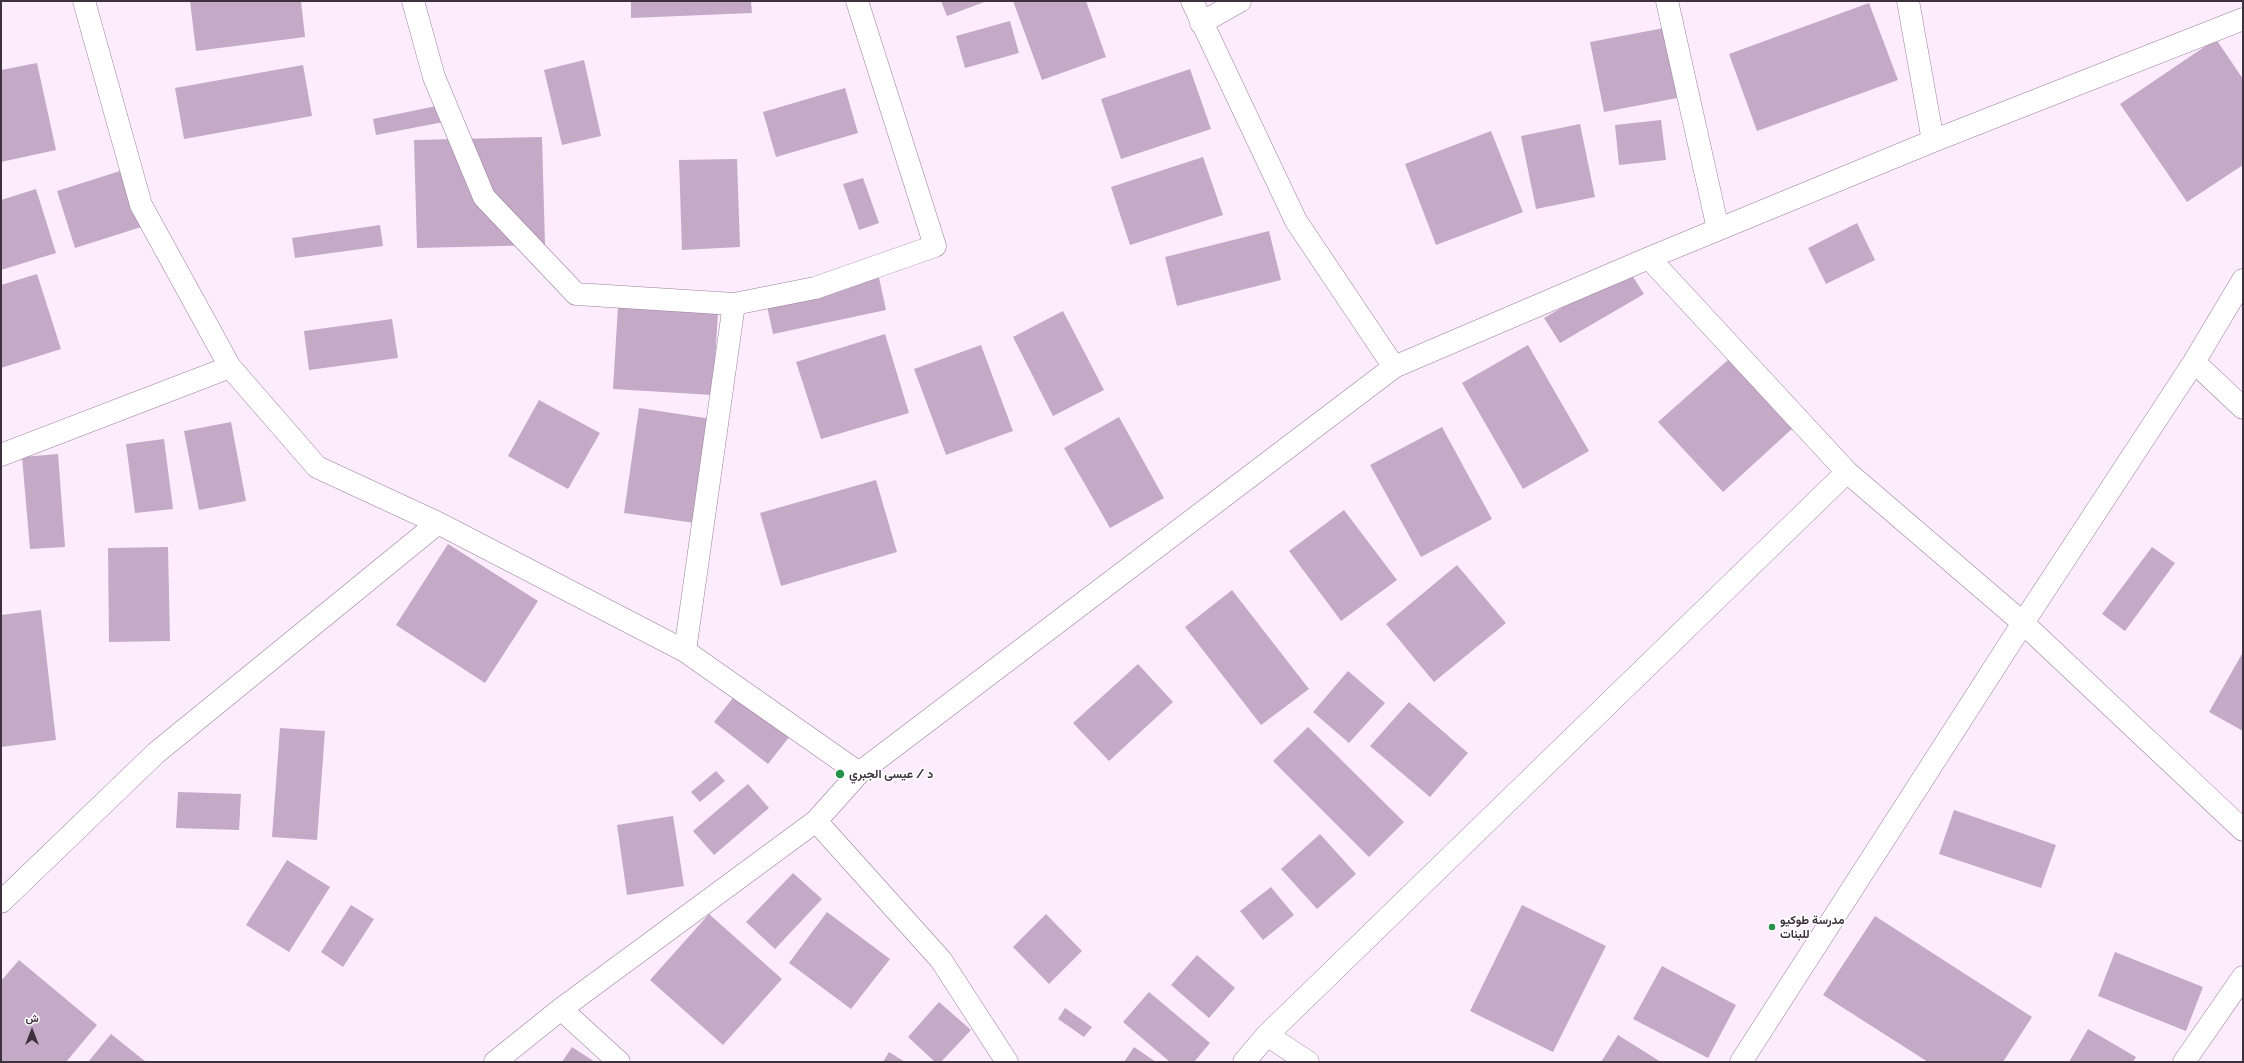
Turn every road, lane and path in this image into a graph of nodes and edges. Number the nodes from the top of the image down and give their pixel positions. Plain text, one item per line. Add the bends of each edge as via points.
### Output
1 (84, 1) edge
2 (413, 1) edge
3 (857, 1) edge
4 (1192, 1) edge
5 (1240, 1) edge
6 (1667, 1) edge
7 (1908, 1) edge
8 (2243, 19) edge
9 (1201, 23) junction
10 (1933, 141) junction
11 (1718, 229) junction
12 (1649, 258) junction
13 (2243, 280) edge
14 (734, 304) junction
15 (2194, 362) junction
16 (230, 368) junction
17 (1394, 368) junction
18 (2243, 408) edge
19 (1, 455) edge
20 (1847, 472) junction
21 (438, 522) junction
22 (2023, 623) junction
23 (685, 651) junction
24 (859, 773) junction
25 (816, 821) junction
26 (2243, 830) edge
27 (1, 902) edge
28 (2243, 977) edge
29 (561, 1010) junction
30 (1267, 1035) junction
31 (495, 1062) edge
32 (619, 1062) edge
33 (1007, 1062) edge
34 (1244, 1062) edge
35 (1308, 1062) edge
36 (1741, 1062) edge
37 (2184, 1062) edge

1 - 16 street via 141,205
2 - 14 street via 434,77 484,197 576,294
3 - 14 street via 935,246 815,288
4 - 9 street
5 - 9 street
6 - 11 street
7 - 10 street
8 - 10 street
9 - 17 street via 1296,221
10 - 11 street
11 - 12 street
12 - 17 street
12 - 20 street
13 - 15 street
14 - 23 street
15 - 18 street
15 - 22 street
16 - 19 street
16 - 21 street via 317,467
17 - 24 street
20 - 22 street
20 - 30 street
21 - 23 street
21 - 27 street via 156,752
22 - 26 street
22 - 36 street
23 - 24 street
24 - 25 street
25 - 29 street
25 - 33 street via 941,960
28 - 37 street
29 - 31 street
29 - 32 street
30 - 34 street
30 - 35 street

